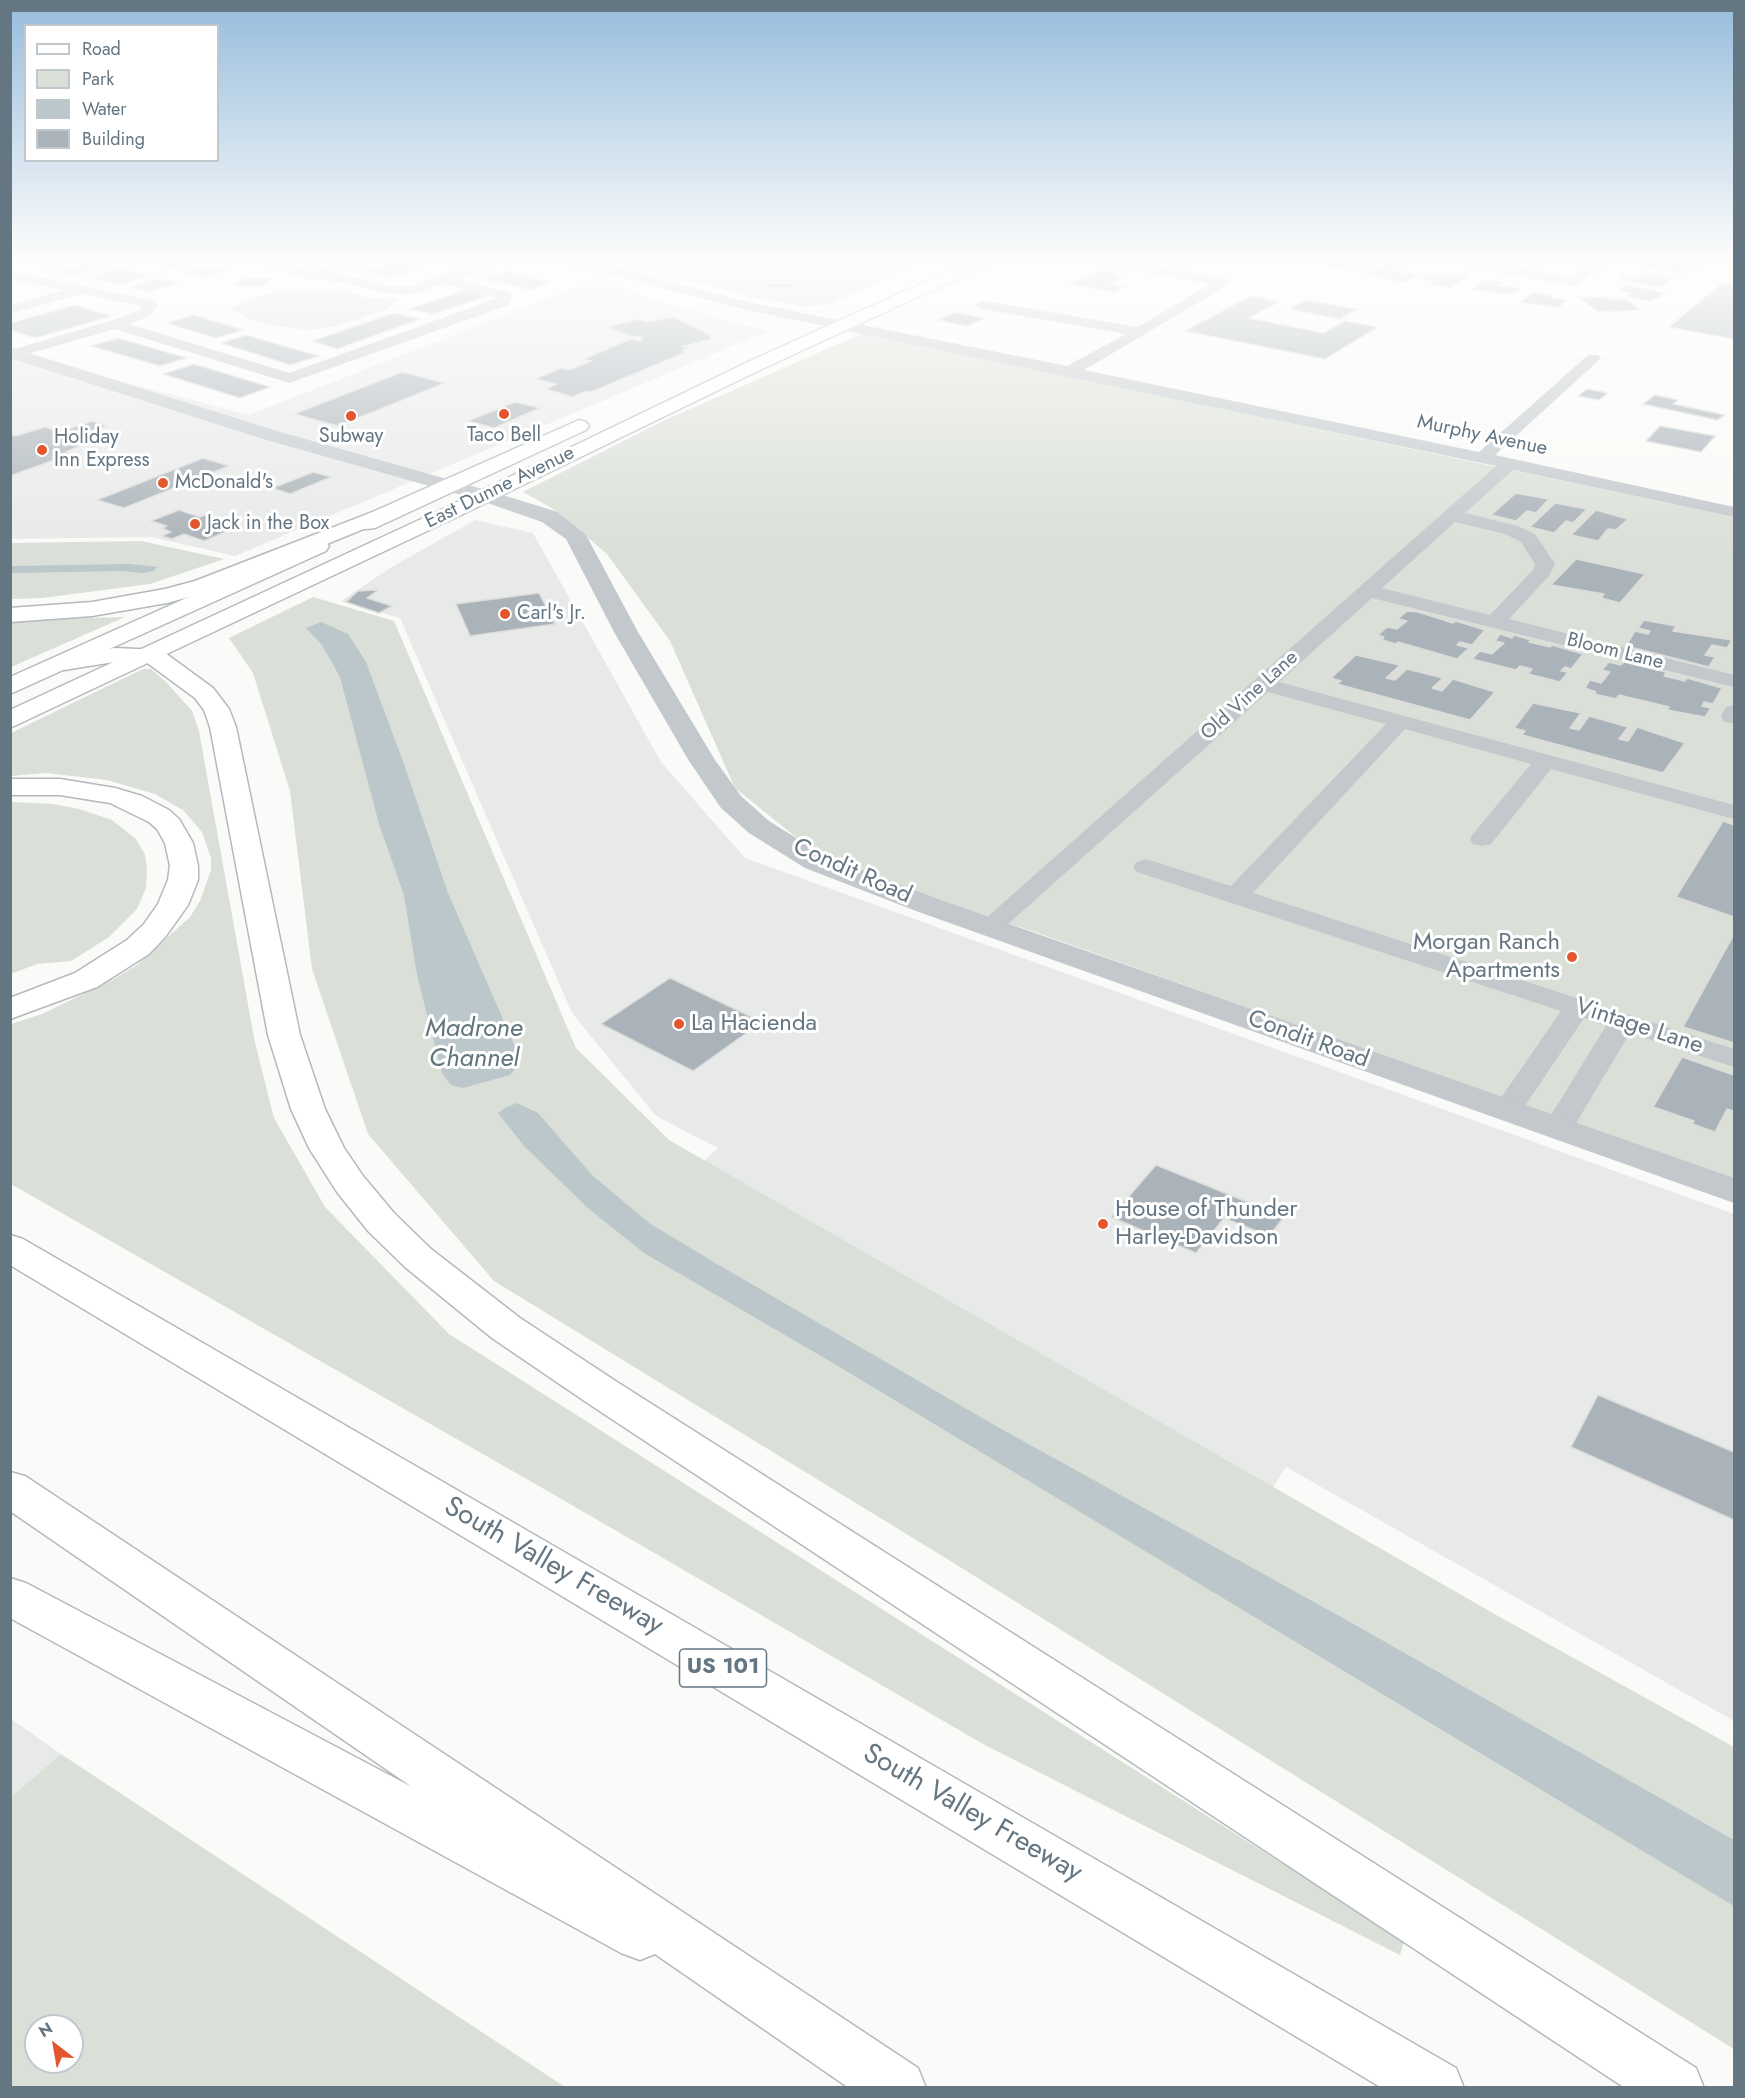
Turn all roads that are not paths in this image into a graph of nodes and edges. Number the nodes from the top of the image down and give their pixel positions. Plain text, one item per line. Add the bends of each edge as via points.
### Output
1 (25, 356) edge
2 (218, 356) edge
3 (352, 356) edge
4 (779, 356) edge
5 (994, 356) edge
6 (1097, 356) edge
7 (1593, 358) dead end
8 (1070, 371) junction
9 (600, 416) dead end
10 (1483, 458) junction
11 (1509, 464) junction
12 (447, 486) junction
13 (486, 496) junction
14 (401, 507) junction
15 (1734, 512) edge
16 (1452, 516) junction
17 (1368, 591) junction
18 (10, 615) edge
19 (1495, 622) junction
20 (152, 655) junction
21 (64, 663) junction
22 (1734, 681) edge
23 (1264, 684) junction
24 (10, 687) edge
25 (10, 720) edge
26 (1400, 722) junction
27 (1545, 761) junction
28 (10, 787) edge
29 (1734, 812) edge
30 (1482, 839) dead end
31 (1146, 867) dead end
32 (1236, 896) junction
33 (989, 927) junction
34 (1577, 1008) junction
35 (10, 1009) edge
36 (1623, 1021) junction
37 (1734, 1058) edge
38 (1507, 1111) junction
39 (1558, 1128) junction
40 (1734, 1191) edge
41 (10, 1248) edge
42 (10, 1488) edge
43 (10, 1596) edge
44 (800, 2021) junction
45 (898, 2088) edge
46 (1436, 2088) edge
47 (1676, 2088) edge

1 - 12 street, Condit Road via 270,435
2 - 3 street via 289,378
4 - 13 main road, East Dunne Avenue
5 - 8 street, Murphy Avenue
6 - 8 street
7 - 10 street
8 - 10 street, Murphy Avenue
9 - 12 main road, East Dunne Avenue
10 - 11 street, Murphy Avenue
11 - 15 street, Murphy Avenue
11 - 16 street, Old Vine Lane
12 - 13 street, Condit Road
12 - 14 main road, East Dunne Avenue
13 - 20 main road, East Dunne Avenue
13 - 33 street, Condit Road via 550,517 575,535 626,632 702,761 731,802 759,827 815,862
14 - 18 main road via 203,586 167,596 92,609
14 - 21 main road, East Dunne Avenue
16 - 17 street, Old Vine Lane
16 - 19 street via 1528,538 1545,564
17 - 19 street, Bloom Lane
17 - 23 street, Old Vine Lane
19 - 22 street, Bloom Lane
20 - 21 main road via 114,655
20 - 25 main road, East Dunne Avenue
20 - 47 main road via 204,693 223,726 284,1035 308,1109 350,1184 418,1258 506,1328 603,1393
21 - 24 main road, East Dunne Avenue
23 - 26 street
23 - 33 street, Old Vine Lane
26 - 27 street
26 - 32 street
27 - 29 street
27 - 30 street
28 - 35 main road via 60,787 132,802 169,825 180,843 184,866 173,905 138,947 86,980
31 - 32 street, Vintage Lane
32 - 34 street, Vintage Lane
33 - 38 street, Condit Road
34 - 36 street, Vintage Lane
34 - 38 street
36 - 37 street, Vintage Lane
36 - 39 street
38 - 39 street, Condit Road
39 - 40 street, Condit Road
41 - 46 main road, South Valley Freeway / US 101
42 - 44 main road
43 - 44 main road
44 - 45 main road

